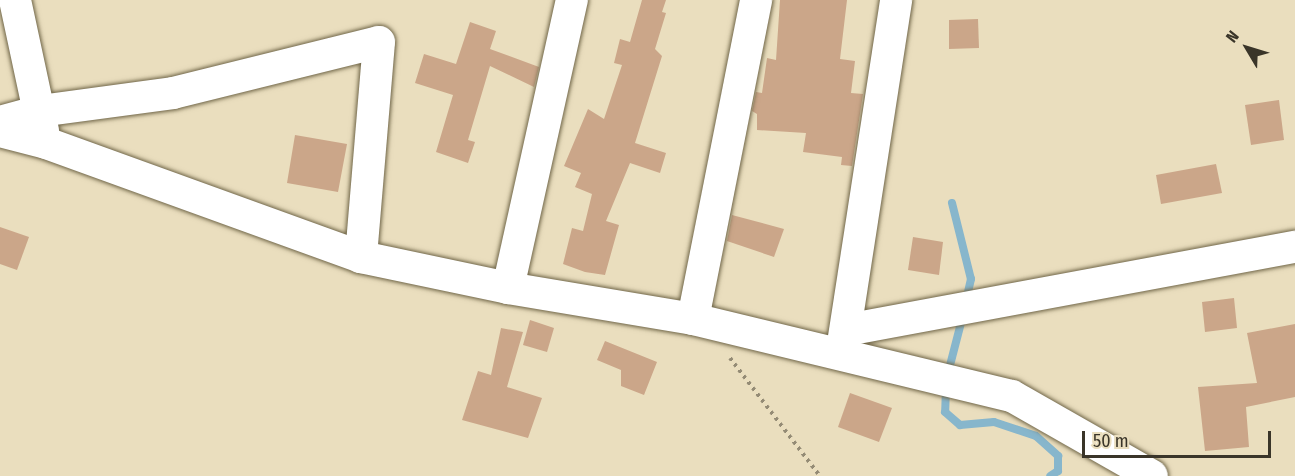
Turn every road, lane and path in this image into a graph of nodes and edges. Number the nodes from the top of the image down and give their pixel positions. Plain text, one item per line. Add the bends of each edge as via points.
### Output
1 (15, 0) edge
2 (572, 0) edge
3 (756, 0) edge
4 (896, 0) edge
5 (40, 111) junction
6 (0, 122) edge
7 (0, 131) edge
8 (46, 143) junction
9 (1295, 247) edge
10 (361, 257) junction
11 (508, 288) junction
12 (693, 319) junction
13 (844, 342) junction
14 (725, 353) dead end
15 (820, 476) edge
16 (1152, 476) edge

1 - 5 street
2 - 11 street
3 - 12 street
4 - 13 street
5 - 6 street
5 - 8 street
5 - 10 street via 173,93 379,42
7 - 8 street
8 - 10 street
9 - 13 street
10 - 11 street
11 - 12 street
12 - 13 street
13 - 16 street via 1012,396
14 - 15 path

